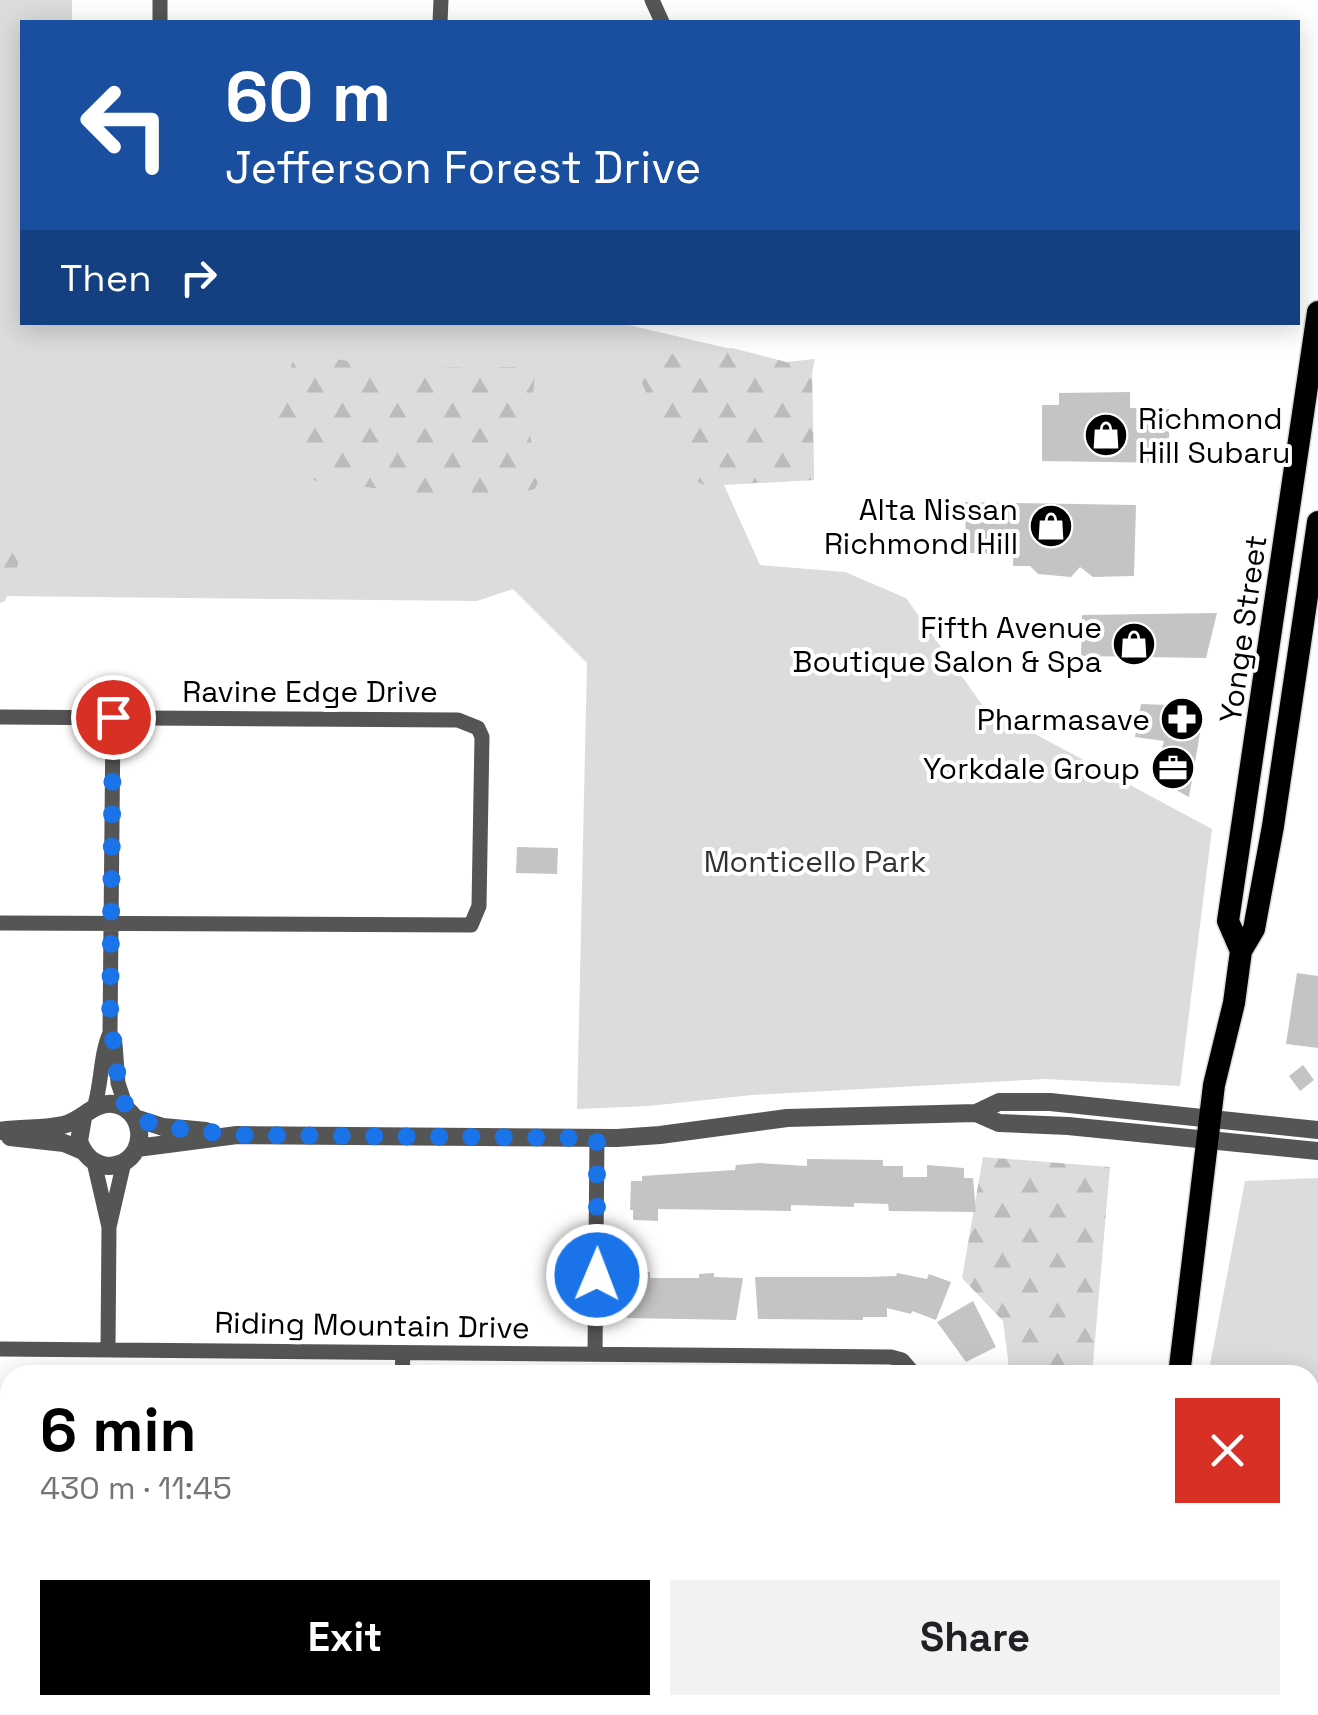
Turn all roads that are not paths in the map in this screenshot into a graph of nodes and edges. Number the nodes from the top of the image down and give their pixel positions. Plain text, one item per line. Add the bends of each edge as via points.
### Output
1 (1318, 312) edge
2 (1318, 522) edge
3 (0, 717) edge
4 (113, 717) junction
5 (0, 923) edge
6 (111, 924) junction
7 (1241, 951) junction
8 (110, 1033) junction
9 (88, 1113) junction
10 (131, 1114) junction
11 (1208, 1130) junction
12 (1318, 1130) edge
13 (0, 1133) edge
14 (237, 1135) junction
15 (597, 1138) junction
16 (1318, 1152) edge
17 (130, 1155) junction
18 (89, 1156) junction
19 (109, 1226) junction
20 (0, 1349) edge
21 (108, 1349) junction
22 (403, 1352) junction
23 (595, 1354) junction
24 (402, 1365) edge
25 (906, 1365) edge
26 (1180, 1365) edge

1 - 7 main road, Yonge Street via 1228,920
2 - 7 main road, Yonge Street via 1273,826 1254,929
3 - 4 street, Ravine Edge Drive
4 - 6 street
4 - 6 street, Ravine Edge Drive via 458,720 478,728 482,737 479,906 471,926
5 - 6 street
6 - 8 street
7 - 11 main road, Yonge Street
8 - 9 street via 102,1083
8 - 10 street
9 - 10 street via 109,1104
9 - 13 street via 63,1125
9 - 18 street via 78,1134
10 - 14 street via 163,1127
10 - 17 street via 140,1133
11 - 12 street
11 - 15 street via 1050,1102 998,1102 976,1114 787,1118
11 - 16 street
11 - 26 main road, Yonge Street
13 - 18 street via 64,1144
14 - 15 street
14 - 17 street
15 - 23 street
17 - 18 street via 109,1166
17 - 19 street
18 - 19 street
19 - 21 street
20 - 21 street, Riding Mountain Drive
21 - 22 street, Riding Mountain Drive
22 - 23 street, Riding Mountain Drive
22 - 24 street
23 - 25 street, Riding Mountain Drive via 890,1356

